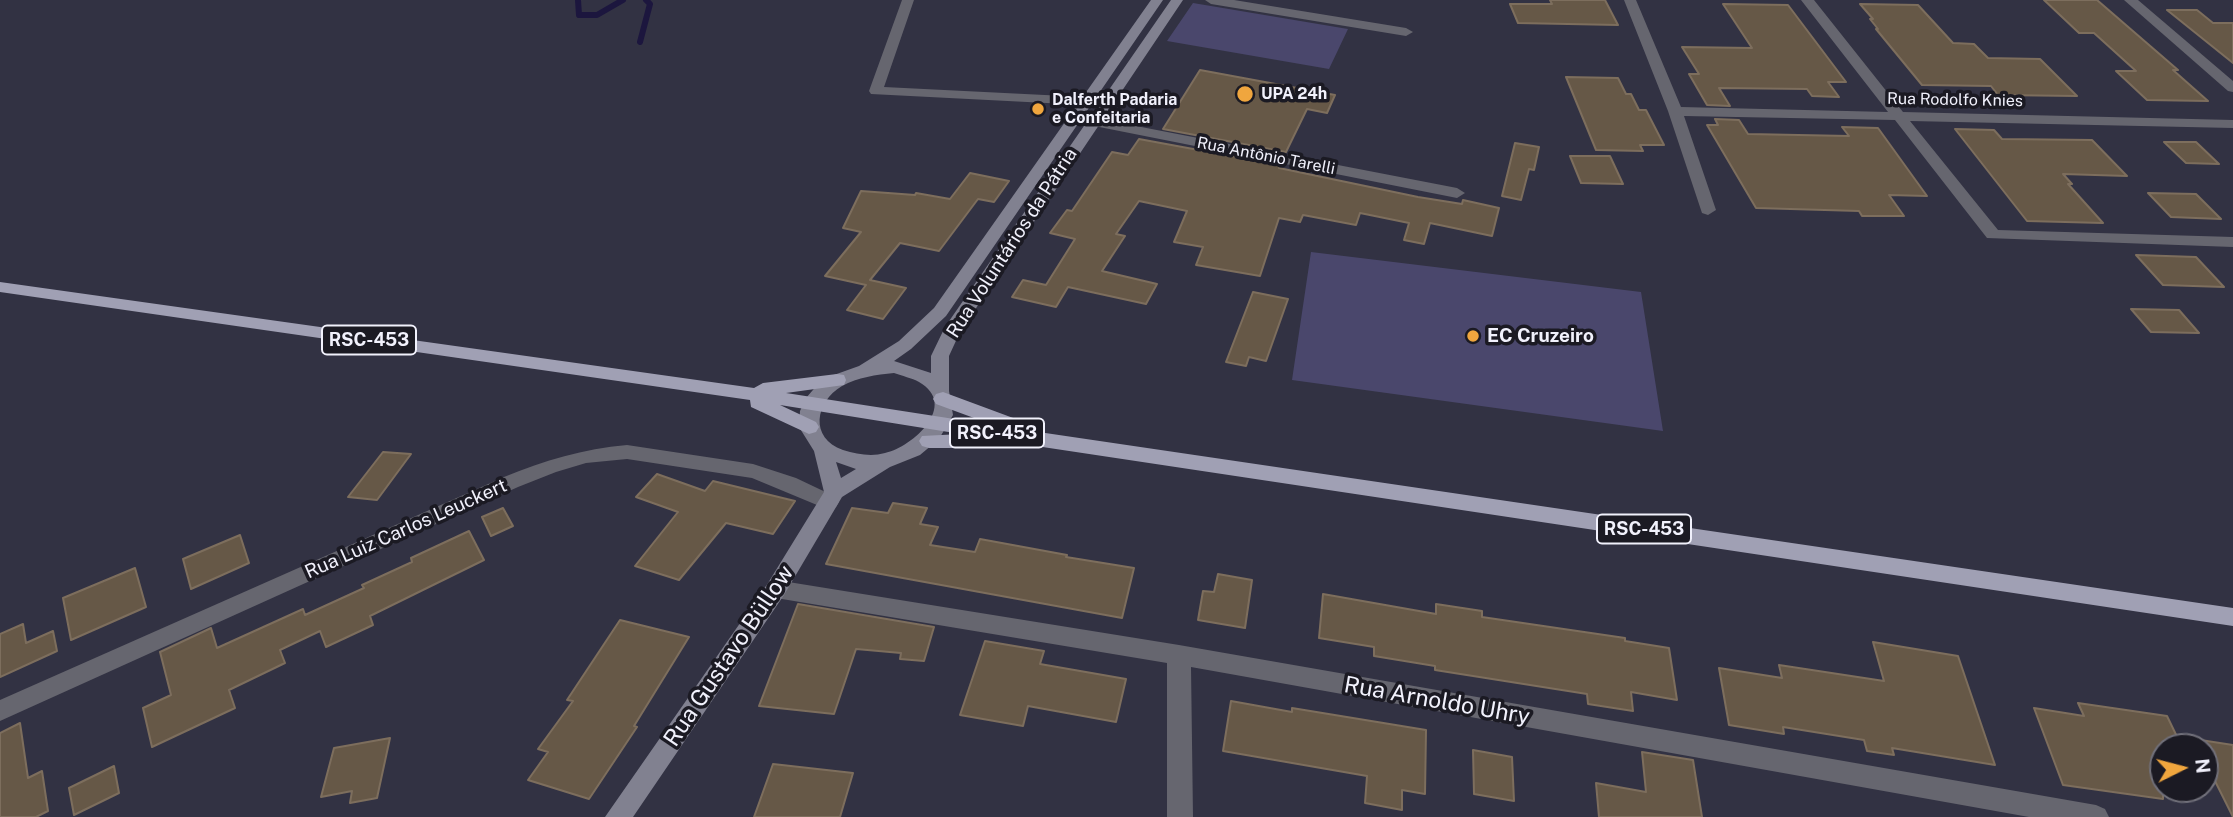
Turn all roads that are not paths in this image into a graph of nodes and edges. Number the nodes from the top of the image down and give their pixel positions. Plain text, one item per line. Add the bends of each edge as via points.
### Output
1 (908, 0) edge
2 (1157, 0) edge
3 (1177, 0) edge
4 (1211, 0) edge
5 (1630, 0) edge
6 (1807, 0) edge
7 (2130, 0) edge
8 (1143, 19) junction
9 (1162, 22) junction
10 (1406, 32) dead end
11 (1111, 65) junction
12 (2233, 88) edge
13 (1107, 100) junction
14 (1086, 101) junction
15 (1675, 111) junction
16 (1899, 116) junction
17 (1074, 118) junction
18 (1093, 122) junction
19 (2233, 124) edge
20 (1457, 193) dead end
21 (1708, 211) dead end
22 (2233, 242) edge
23 (0, 287) edge
24 (866, 370) junction
25 (837, 380) junction
26 (738, 392) junction
27 (942, 394) junction
28 (813, 404) junction
29 (941, 424) junction
30 (809, 426) junction
31 (929, 441) junction
32 (1054, 442) junction
33 (823, 449) junction
34 (884, 461) junction
35 (831, 497) junction
36 (776, 589) junction
37 (2233, 617) edge
38 (1179, 655) junction
39 (0, 711) edge
40 (618, 817) edge
41 (1180, 817) edge
42 (2096, 817) edge

1 - 14 street via 876,92
2 - 8 main road, Rua Voluntários da Pátria
3 - 9 main road, Rua Voluntários da Pátria
4 - 10 street
5 - 15 street
6 - 16 street
7 - 12 street
8 - 9 main road
8 - 11 main road, Rua Voluntários da Pátria
9 - 13 main road, Rua Voluntários da Pátria
11 - 13 main road via 1101,88
11 - 14 main road, Rua Voluntários da Pátria
13 - 14 street
13 - 18 main road, Rua Voluntários da Pátria
14 - 17 main road, Rua Voluntários da Pátria
15 - 16 street, Rua Rodolfo Knies
15 - 21 street
16 - 19 street, Rua Rodolfo Knies
16 - 22 street via 1993,235
17 - 18 street, Rua Antônio Tarelli
17 - 24 main road, Rua Voluntários da Pátria via 940,312 905,345
18 - 20 street, Rua Antônio Tarelli
18 - 27 main road, Rua Voluntários da Pátria via 951,331 940,356
23 - 26 highway, RSC-453
24 - 25 main road
24 - 27 main road via 909,370 928,378
25 - 26 highway
25 - 28 main road
26 - 28 highway, RSC-453
26 - 30 highway
27 - 29 main road, Rua Voluntários da Pátria via 946,405
27 - 32 highway
28 - 29 highway, RSC-453
28 - 30 main road
29 - 31 main road
29 - 32 highway, RSC-453
30 - 33 main road
31 - 32 highway
31 - 34 main road
32 - 37 highway, RSC-453
33 - 34 main road via 859,462
33 - 35 main road
34 - 35 main road, Rua Gustavo Büllow
35 - 36 main road, Rua Gustavo Büllow
35 - 39 street, Rua Luiz Carlos Leuckert via 753,471 627,452 586,456 510,482
36 - 38 street, Rua Arnoldo Uhry
36 - 40 main road, Rua Gustavo Büllow
38 - 41 street
38 - 42 street, Rua Arnoldo Uhry

